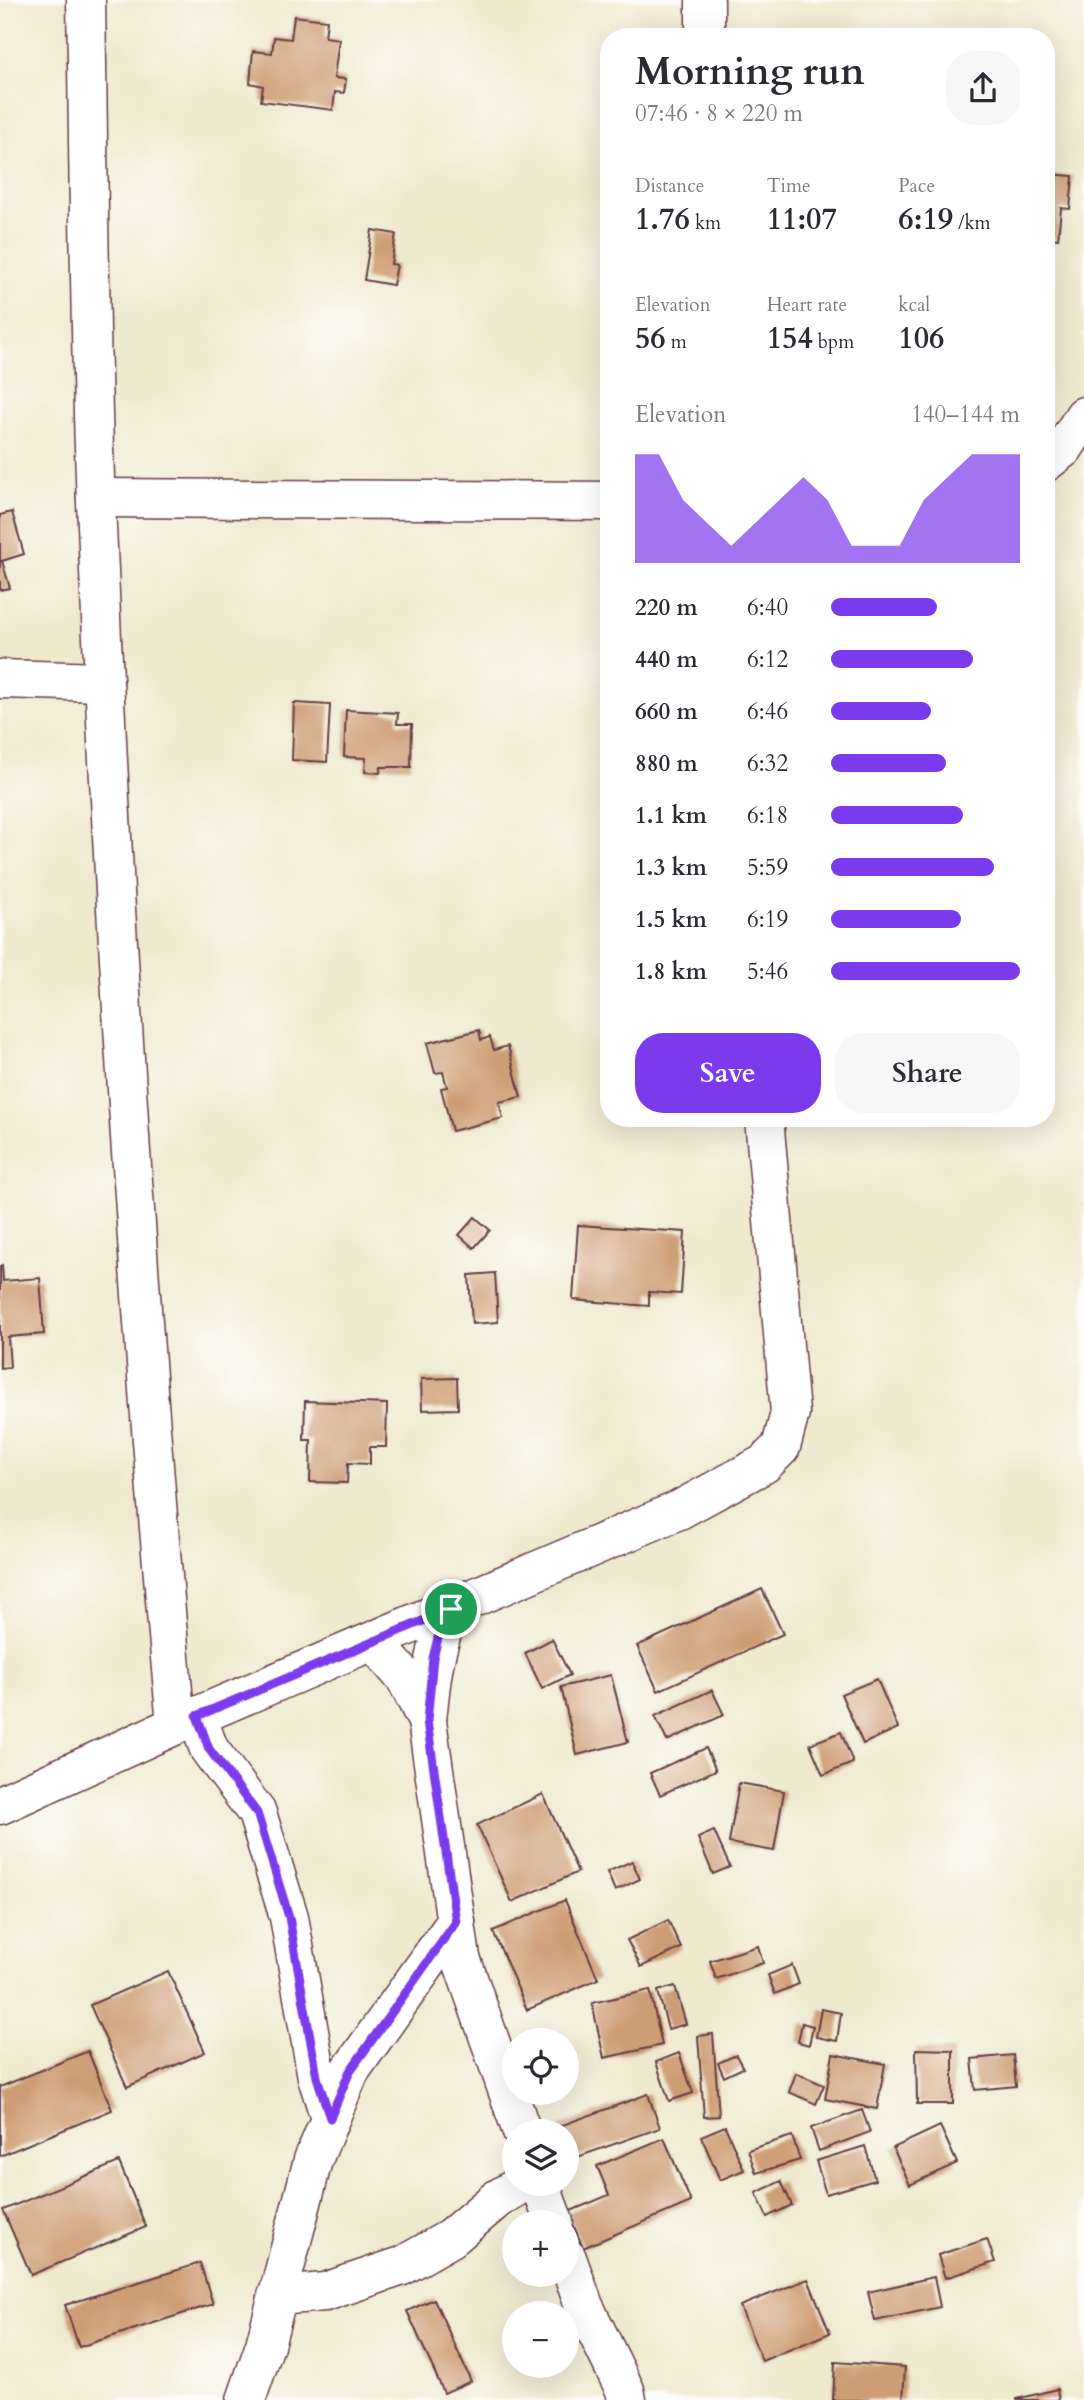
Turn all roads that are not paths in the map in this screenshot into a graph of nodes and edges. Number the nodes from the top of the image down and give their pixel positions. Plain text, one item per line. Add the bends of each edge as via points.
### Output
1 (86, 0) edge
2 (705, 0) edge
3 (705, 28) edge
4 (1084, 416) edge
5 (1055, 455) edge
6 (96, 498) junction
7 (600, 501) edge
8 (0, 679) edge
9 (104, 682) junction
10 (765, 1127) edge
11 (451, 1609) junction
12 (374, 1642) junction
13 (187, 1720) junction
14 (427, 1721) junction
15 (0, 1805) edge
16 (456, 1922) junction
17 (330, 2118) junction
18 (517, 2119) edge
19 (502, 2196) edge
20 (577, 2287) edge
21 (277, 2296) junction
22 (246, 2400) edge
23 (627, 2400) edge

1 - 6 street
2 - 3 street
4 - 5 street
6 - 7 street
6 - 9 street
8 - 9 street
9 - 13 street via 155,1495
10 - 11 street via 790,1413 781,1447 764,1464 679,1510
11 - 12 street
11 - 14 street via 433,1658
12 - 13 street
12 - 14 street via 406,1679
13 - 15 street
13 - 17 street via 257,1813 289,1917 317,2077
14 - 16 street
16 - 17 street via 350,2071
16 - 18 street via 461,1958
17 - 21 street via 313,2160
19 - 21 street via 451,2238 402,2266 325,2292
20 - 23 street
21 - 22 street

